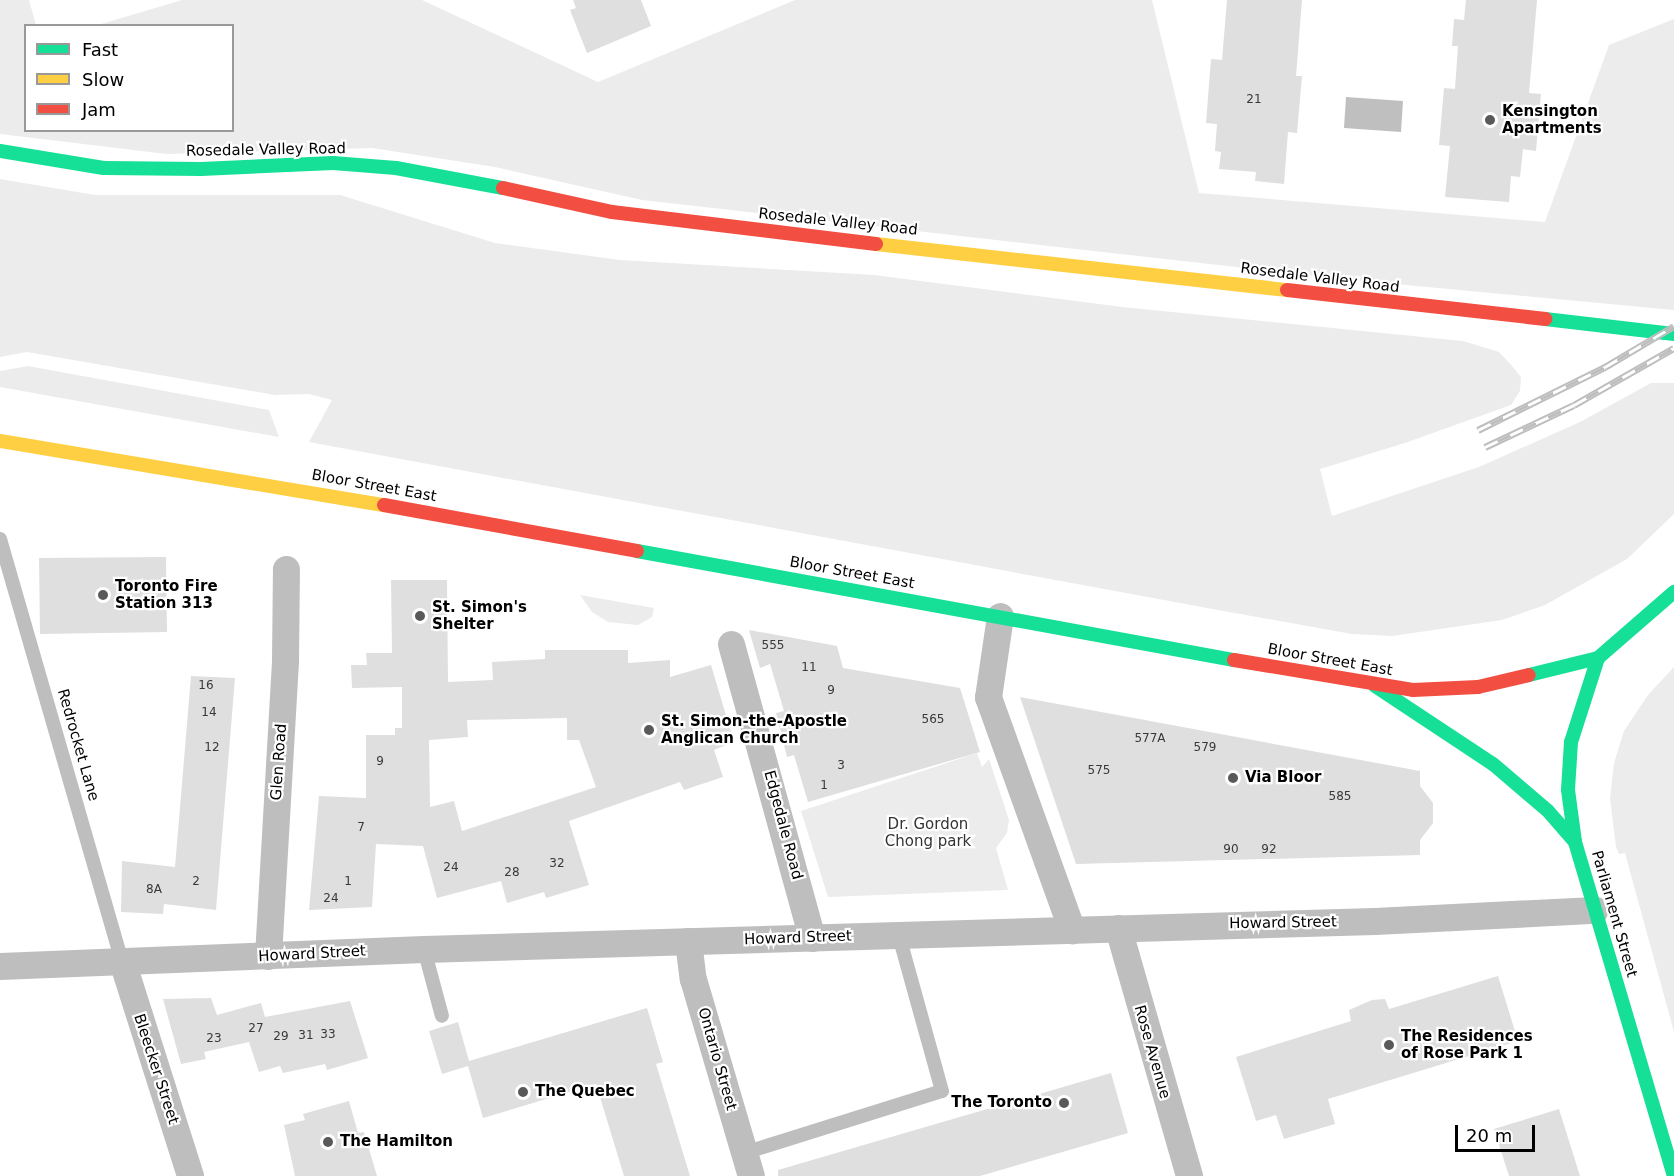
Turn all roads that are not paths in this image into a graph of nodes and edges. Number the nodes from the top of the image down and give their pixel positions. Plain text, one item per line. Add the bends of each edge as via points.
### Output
1 (0, 151) edge
2 (1674, 334) edge
3 (0, 441) edge
4 (0, 539) edge
5 (286, 569) dead end
6 (1674, 592) edge
7 (1000, 616) junction
8 (731, 644) dead end
9 (1598, 658) junction
10 (1374, 686) junction
11 (1575, 843) junction
12 (1595, 910) junction
13 (1118, 928) junction
14 (1072, 930) junction
15 (899, 936) junction
16 (812, 938) junction
17 (688, 941) junction
18 (424, 949) junction
19 (268, 956) junction
20 (122, 962) junction
21 (0, 966) edge
22 (442, 1016) dead end
23 (748, 1164) edge
24 (190, 1176) edge
25 (1189, 1176) edge
26 (1674, 1176) edge

1 - 2 main road, Rosedale Valley Road via 104,168 201,169 333,163 396,168 659,219
3 - 7 main road, Bloor Street East via 342,497
4 - 20 lane, Redrocket Lane
5 - 19 street, Glen Road via 285,660
6 - 9 main road, Bloor Street East
7 - 10 main road, Bloor Street East
7 - 14 street via 988,697
8 - 16 street, Edgedale Road
9 - 10 main road, Bloor Street East via 1478,687 1413,690
9 - 11 main road, Parliament Street via 1571,742 1568,790
10 - 11 main road via 1493,764 1548,811
11 - 12 main road, Parliament Street
12 - 13 street, Howard Street
12 - 26 main road, Parliament Street
13 - 14 street, Howard Street
13 - 25 street, Rose Avenue
14 - 15 street, Howard Street
15 - 16 street, Howard Street
15 - 23 lane via 942,1091
16 - 17 street, Howard Street
17 - 18 street, Howard Street
17 - 23 street, Ontario Street via 693,979
18 - 19 street, Howard Street
18 - 22 lane
19 - 20 street, Howard Street
20 - 21 street, Howard Street
20 - 24 street, Bleecker Street

